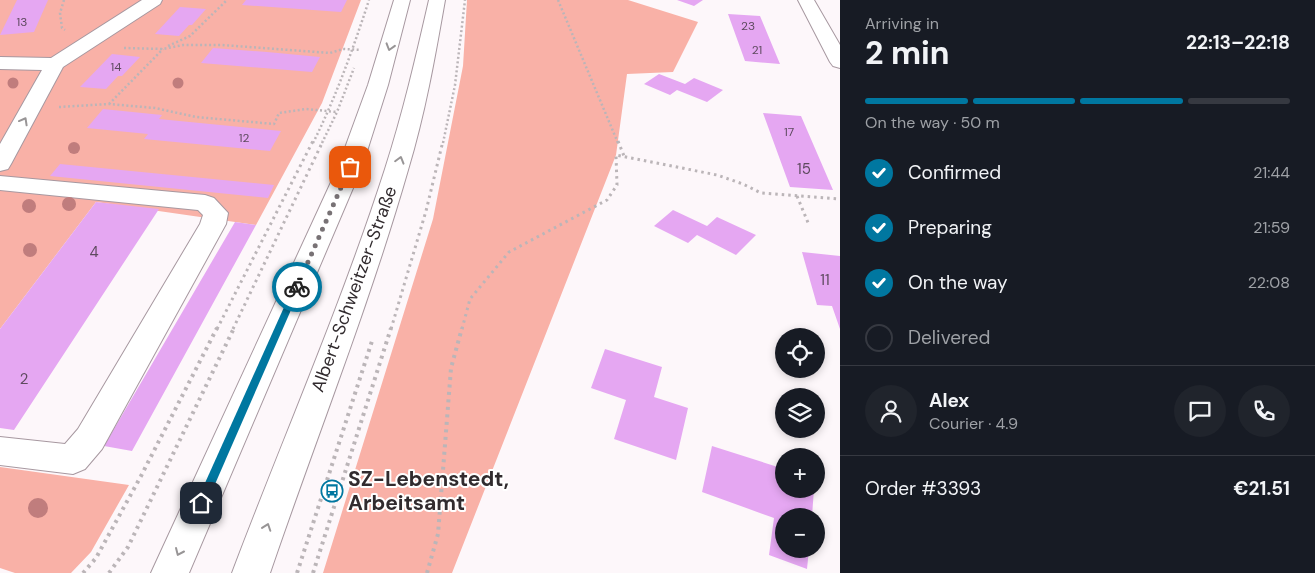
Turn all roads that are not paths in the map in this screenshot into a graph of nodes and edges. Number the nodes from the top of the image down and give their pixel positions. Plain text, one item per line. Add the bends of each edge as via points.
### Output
1 (154, 0) edge
2 (402, 0) edge
3 (437, 0) edge
4 (806, 0) edge
5 (840, 62) edge
6 (0, 63) edge
7 (55, 64) junction
8 (0, 164) edge
9 (0, 184) edge
10 (0, 451) edge
11 (170, 573) edge
12 (251, 573) edge

1 - 7 main road
2 -> 11 main road via 350,167
12 -> 3 main road, Albert-Schweitzer-Straße via 358,285 397,169 420,86
4 - 5 main road
6 - 7 main road
8 -> 7 main road
9 - 10 main road via 205,203 216,213 213,224 94,430 74,458

